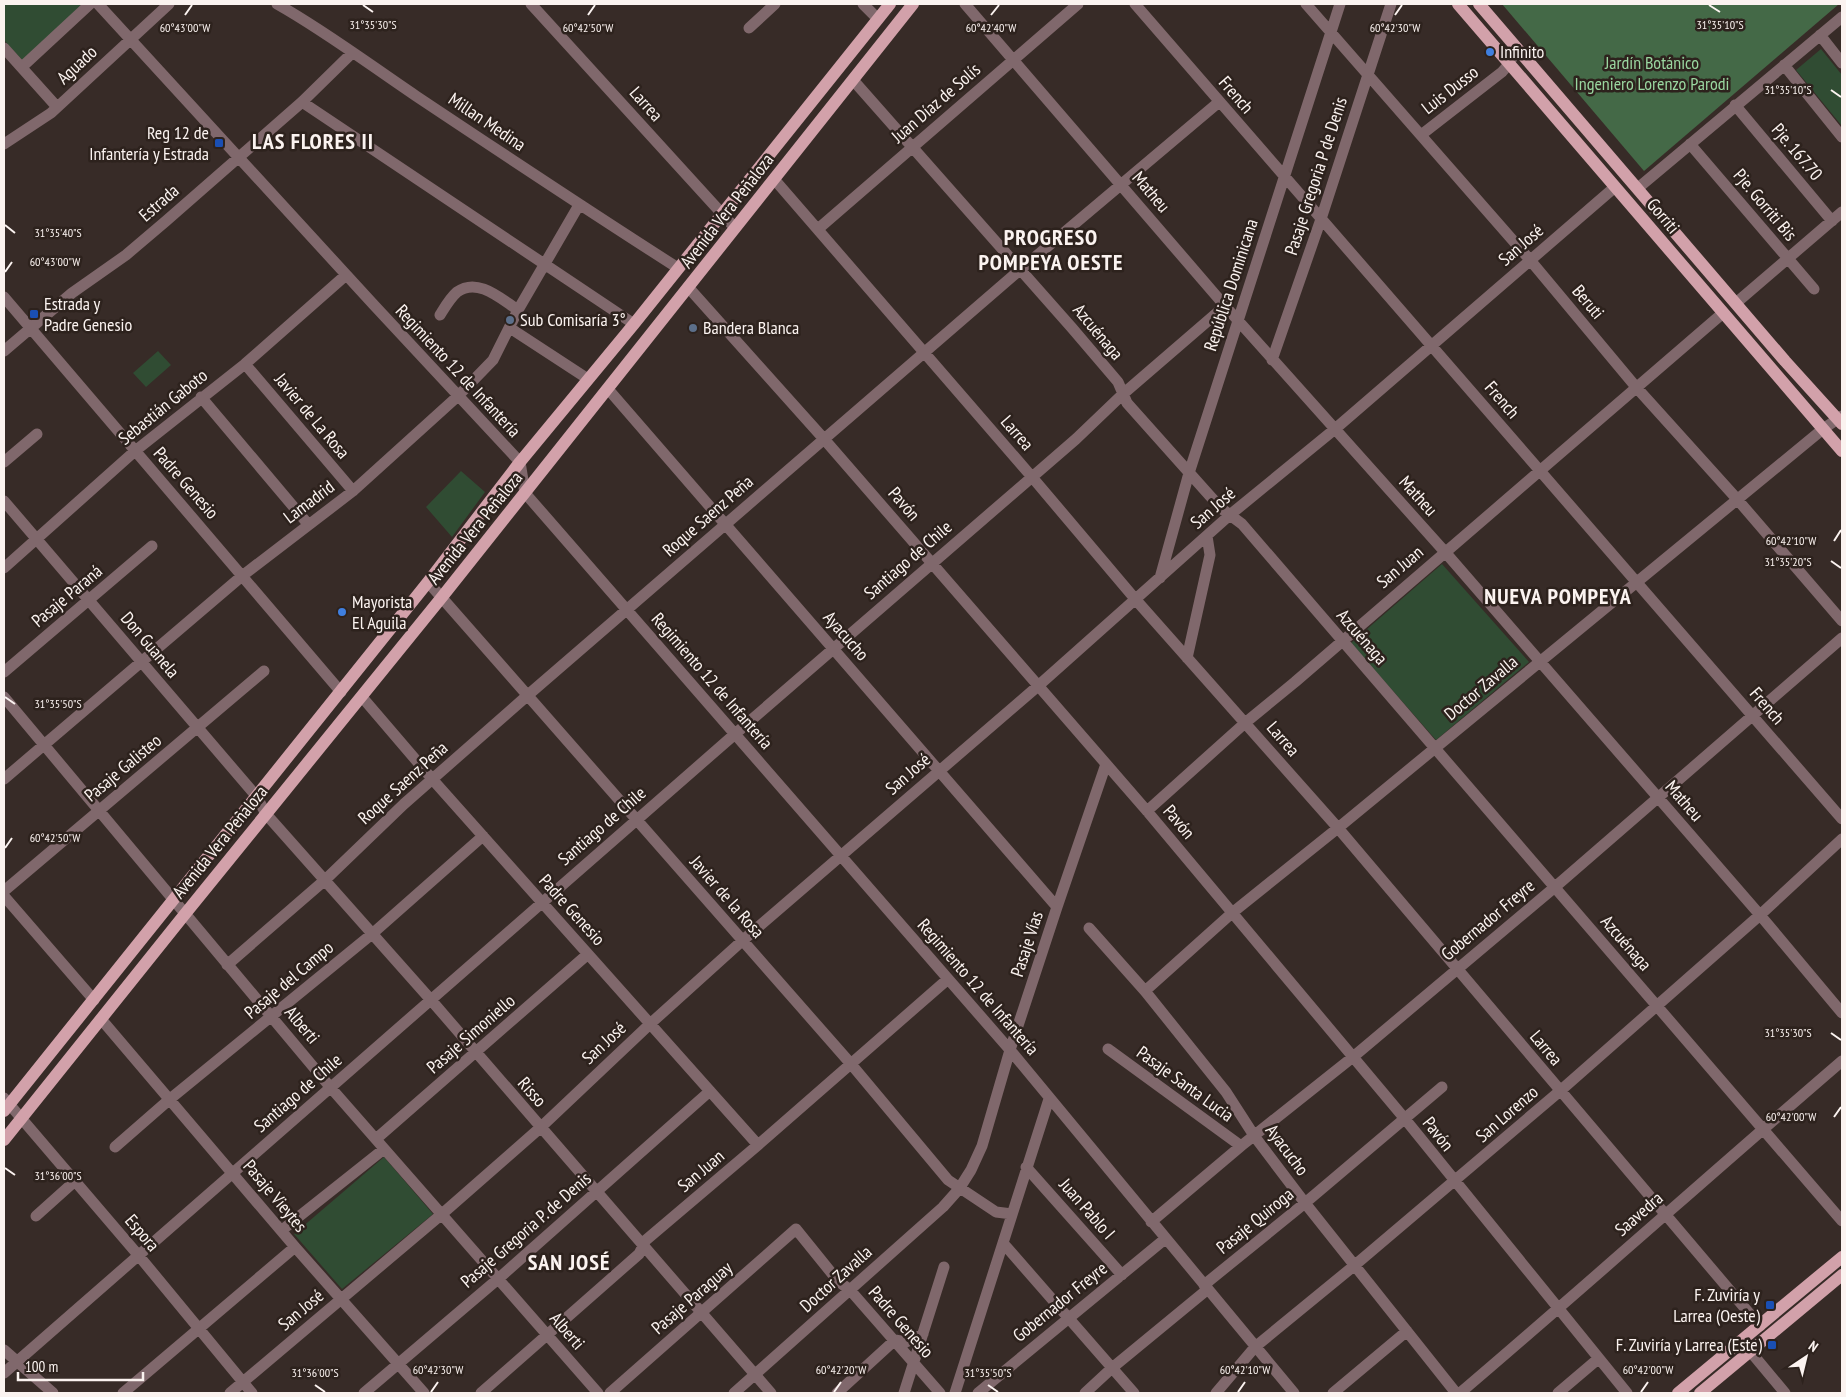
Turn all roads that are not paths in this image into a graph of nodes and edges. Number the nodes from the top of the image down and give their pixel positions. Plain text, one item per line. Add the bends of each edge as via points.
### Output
1 (90, 4) edge
2 (98, 4) edge
3 (169, 4) edge
4 (277, 4) edge
5 (531, 4) edge
6 (776, 4) edge
7 (863, 4) edge
8 (890, 4) edge
9 (913, 4) edge
10 (965, 4) edge
11 (1078, 4) edge
12 (1135, 4) edge
13 (1306, 4) edge
14 (1340, 4) edge
15 (1391, 4) edge
16 (1458, 4) edge
17 (1479, 4) edge
18 (1842, 17) edge
19 (878, 19) junction
20 (749, 28) dead end
21 (1331, 32) junction
22 (1820, 35) junction
23 (131, 39) junction
24 (4, 48) edge
25 (1517, 48) junction
26 (352, 53) junction
27 (1013, 60) junction
28 (1842, 63) edge
29 (1509, 64) junction
30 (1784, 65) junction
31 (22, 67) junction
32 (1368, 75) junction
33 (852, 80) junction
34 (302, 102) junction
35 (1219, 102) junction
36 (1735, 105) junction
37 (57, 107) junction
38 (1421, 135) junction
39 (1842, 137) edge
40 (4, 144) edge
41 (1690, 144) junction
42 (912, 147) junction
43 (239, 157) junction
44 (1284, 177) junction
45 (774, 180) junction
46 (1122, 185) junction
47 (1615, 187) junction
48 (1638, 188) junction
49 (579, 205) junction
50 (1842, 212) edge
51 (722, 213) junction
52 (1321, 219) junction
53 (1832, 221) junction
54 (735, 228) junction
55 (818, 230) junction
56 (1787, 259) junction
57 (1530, 260) junction
58 (545, 265) junction
59 (678, 268) junction
60 (1021, 269) junction
61 (346, 275) junction
62 (688, 287) junction
63 (1814, 289) dead end
64 (4, 297) edge
65 (1736, 303) junction
66 (1225, 306) junction
67 (518, 310) junction
68 (1722, 313) junction
69 (440, 315) dead end
70 (1238, 321) junction
71 (634, 324) junction
72 (30, 328) junction
73 (510, 328) junction
74 (1432, 344) junction
75 (4, 351) edge
76 (924, 353) junction
77 (1272, 360) junction
78 (245, 364) junction
79 (588, 379) junction
80 (1636, 387) junction
81 (608, 389) junction
82 (1123, 394) junction
83 (458, 396) junction
84 (201, 397) junction
85 (1841, 420) edge
86 (1335, 429) junction
87 (1823, 429) junction
88 (37, 434) dead end
89 (824, 439) junction
90 (135, 451) junction
91 (1842, 452) edge
92 (4, 462) edge
93 (520, 462) junction
94 (1540, 471) junction
95 (1189, 473) junction
96 (1032, 477) junction
97 (353, 491) junction
98 (526, 493) junction
99 (1737, 499) junction
100 (4, 501) edge
101 (1231, 514) junction
102 (308, 524) junction
103 (727, 524) junction
104 (1207, 536) junction
105 (36, 540) junction
106 (152, 546) dead end
107 (1445, 552) junction
108 (932, 563) junction
109 (4, 568) edge
110 (242, 576) junction
111 (1160, 578) junction
112 (1637, 581) junction
113 (428, 582) junction
114 (442, 597) junction
115 (89, 600) junction
116 (1136, 600) junction
117 (627, 610) junction
118 (1842, 622) edge
119 (1842, 638) edge
120 (1341, 640) junction
121 (833, 648) junction
122 (1187, 658) junction
123 (141, 662) junction
124 (1539, 662) junction
125 (264, 671) dead end
126 (4, 672) edge
127 (1038, 686) junction
128 (341, 692) junction
129 (528, 695) junction
130 (4, 697) edge
131 (362, 697) junction
132 (1752, 716) junction
133 (1245, 723) junction
134 (197, 728) junction
135 (735, 734) junction
136 (44, 745) junction
137 (1434, 749) junction
138 (1106, 764) junction
139 (939, 770) junction
140 (4, 779) edge
141 (433, 780) junction
142 (257, 797) junction
143 (1658, 797) junction
144 (100, 810) junction
145 (1147, 811) junction
146 (266, 814) junction
147 (637, 819) junction
148 (1842, 819) edge
149 (1338, 828) junction
150 (483, 836) junction
151 (1842, 839) edge
152 (841, 856) junction
153 (325, 880) junction
154 (1555, 887) junction
155 (4, 891) edge
156 (4, 896) edge
157 (174, 899) junction
158 (542, 902) junction
159 (1057, 907) junction
160 (1232, 913) junction
161 (185, 914) junction
162 (1760, 915) junction
163 (1089, 928) dead end
164 (372, 934) junction
165 (742, 941) junction
166 (588, 954) junction
167 (227, 965) junction
168 (1457, 969) junction
169 (948, 979) junction
170 (1145, 991) junction
171 (94, 1000) junction
172 (431, 1000) junction
173 (1657, 1006) junction
174 (1842, 1012) edge
175 (272, 1017) junction
176 (101, 1019) junction
177 (650, 1024) junction
178 (1108, 1049) dead end
179 (1010, 1050) junction
180 (476, 1053) junction
181 (1353, 1057) junction
182 (1842, 1061) edge
183 (851, 1064) junction
184 (1442, 1087) dead end
185 (331, 1088) junction
186 (710, 1091) junction
187 (1560, 1091) junction
188 (170, 1099) junction
189 (1049, 1099) junction
190 (6, 1105) edge
191 (21, 1118) junction
192 (1405, 1120) junction
193 (540, 1128) junction
194 (1762, 1129) junction
195 (1255, 1137) junction
196 (376, 1139) junction
197 (4, 1140) edge
198 (758, 1145) junction
199 (1241, 1146) junction
200 (115, 1147) dead end
201 (384, 1149) junction
202 (1026, 1166) junction
203 (234, 1173) junction
204 (75, 1181) junction
205 (1454, 1182) junction
206 (959, 1189) junction
207 (596, 1192) junction
208 (1305, 1203) junction
209 (442, 1214) junction
210 (1012, 1214) junction
211 (1665, 1215) junction
212 (36, 1216) dead end
213 (1842, 1221) edge
214 (1151, 1222) junction
215 (796, 1229) joint
216 (282, 1230) junction
217 (1165, 1239) junction
218 (1003, 1243) junction
219 (295, 1247) junction
220 (642, 1247) junction
221 (139, 1256) junction
222 (1842, 1257) edge
223 (1355, 1265) junction
224 (944, 1267) dead end
225 (1122, 1275) junction
226 (1842, 1275) edge
227 (498, 1279) junction
228 (1206, 1287) junction
229 (850, 1290) junction
230 (340, 1299) junction
231 (1558, 1310) junction
232 (702, 1314) junction
233 (1068, 1318) junction
234 (1760, 1326) junction
235 (199, 1330) junction
236 (1407, 1331) junction
237 (923, 1334) junction
238 (547, 1335) junction
239 (895, 1340) junction
240 (1255, 1347) junction
241 (4, 1350) edge
242 (1750, 1351) junction
243 (1598, 1359) junction
244 (18, 1362) junction
245 (914, 1362) junction
246 (397, 1364) junction
247 (1112, 1368) junction
248 (4, 1373) edge
249 (756, 1376) junction
250 (243, 1382) junction
251 (53, 1393) edge
252 (123, 1393) edge
253 (230, 1393) edge
254 (252, 1393) edge
255 (364, 1393) edge
256 (424, 1393) edge
257 (481, 1393) edge
258 (598, 1393) edge
259 (610, 1393) edge
260 (734, 1393) edge
261 (771, 1393) edge
262 (837, 1393) edge
263 (904, 1393) edge
264 (940, 1393) edge
265 (955, 1393) edge
266 (978, 1393) edge
267 (1085, 1393) edge
268 (1134, 1393) edge
269 (1216, 1393) edge
270 (1294, 1393) edge
271 (1333, 1393) edge
272 (1458, 1393) edge
273 (1558, 1393) edge
274 (1627, 1393) edge
275 (1678, 1393) edge
276 (1700, 1393) edge
277 (1785, 1393) edge

1 - 31 street
2 - 23 street, Regimiento 12 de Infantería
3 - 23 street, Aguado
4 - 26 street, Millan Medina
5 - 51 street, Larrea
6 - 20 street
7 - 19 street
8 - 19 main road, Avenida Vera Peñaloza
9 - 33 main road, Avenida Vera Peñaloza
10 - 27 street, Matheu
11 - 27 street, Juan Díaz de Solís
12 - 35 street, French
13 - 21 street, Beruti
14 - 21 street, República Dominicana
15 - 32 street, Pasaje Gregoria P de Denis
16 - 29 main road, Gorriti
17 - 25 main road, Gorriti
18 - 22 street
19 - 51 main road, Avenida Vera Peñaloza
21 - 32 street, Beruti
21 - 44 street, República Dominicana
22 - 28 street
22 - 30 street
23 - 37 street, Aguado
23 - 43 street, Regimiento 12 de Infantería
24 - 31 street
25 - 29 street, Luis Dusso
25 - 48 main road, Gorriti
26 - 34 street, Estrada
26 - 49 street, Millan Medina
27 - 42 street, Juan Díaz de Solís
27 - 46 street, Matheu
29 - 38 street, Luis Dusso
29 - 47 main road, Gorriti
30 - 36 street
30 - 39 street
31 - 37 street
32 - 38 street, Beruti
32 - 52 street, Pasaje Gregoria P de Denis
33 - 42 street, Azcuénaga
33 - 45 main road, Avenida Vera Peñaloza
34 - 43 street, Estrada
34 - 58 street
35 - 44 street, French
35 - 46 street, Roque Saenz Peña
36 - 41 street
36 - 53 street, Pje. 167.70
37 - 40 street, Aguado
38 - 57 street, Beruti
41 - 48 street
41 - 56 street, Pje. Gorriti Bis
42 - 55 street, Juan Díaz de Solís
42 - 60 street, Azcuénaga
43 - 61 street, Regimiento 12 de Infantería
43 - 72 street, Estrada via 126,255
44 - 52 street, French
44 - 70 street, República Dominicana
45 - 54 main road, Avenida Vera Peñaloza
45 - 55 street, Larrea
46 - 60 street, Roque Saenz Peña
46 - 66 street, Matheu
47 - 57 street, San José
47 - 68 main road, Gorriti
48 - 65 main road, Gorriti
49 - 58 street, Lamadrid
49 - 59 street, Millan Medina
50 - 53 street
51 - 54 street, Larrea
51 - 59 main road, Avenida Vera Peñaloza
52 - 74 street, French
52 - 77 street, Pasaje Gregoria P de Denis
53 - 56 street
54 - 62 main road, Avenida Vera Peñaloza
55 - 76 street, Larrea
56 - 63 street, Pje. Gorriti Bis
56 - 65 street
57 - 74 street, San José
57 - 80 street, Beruti
58 - 67 street, Lamadrid
58 - 71 street
59 - 71 main road, Avenida Vera Peñaloza
60 - 76 street, Roque Saenz Peña
60 - 82 street, Azcuénaga via 1118,382
61 - 78 street, Sebastián Gaboto
61 - 83 street, Regimiento 12 de Infantería
62 - 81 main road, Avenida Vera Peñaloza
62 - 89 street, Pavón
64 - 72 street, Padre Genesio
65 - 85 main road, Gorriti
66 - 70 street, Matheu
66 - 82 street, Santiago de Chile
67 - 69 street via 485,288 470,287 458,292
67 - 73 street, Lamadrid
68 - 80 street, San Juan
68 - 87 main road, Gorriti
70 - 77 street, Matheu
70 - 95 street, República Dominicana
71 - 79 main road, Avenida Vera Peñaloza
72 - 75 street, Estrada
72 - 90 street, Padre Genesio
73 - 79 street
73 - 83 street, Lamadrid via 493,360
74 - 86 street, San José
74 - 94 street, French
76 - 89 street, Roque Saenz Peña
76 - 96 street, Larrea
77 - 86 street, Matheu
78 - 84 street, Sebastián Gaboto
78 - 97 street, Javier de La Rosa
79 - 93 main road, Avenida Vera Peñaloza
80 - 94 street, San Juan
80 - 99 street, Beruti
81 - 98 main road, Avenida Vera Peñaloza
81 - 103 street, Ayacucho
82 - 95 street, Azcuénaga via 1127,403
82 - 96 street, Santiago de Chile
83 - 93 street, Regimiento 12 de Infantería
83 - 97 street, Lamadrid
84 - 90 street, Sebastián Gaboto
84 - 102 street
85 - 87 street, Doctor Zavalla
86 - 101 street, San José
86 - 107 street, Matheu
87 - 91 main road, Gorriti
87 - 99 street, Doctor Zavalla
88 - 92 street
89 - 103 street, Roque Saenz Peña
89 - 108 street, Pavón
90 - 105 street, Sebastián Gaboto
90 - 110 street, Padre Genesio
93 - 98 street, Regimiento 12 de Infantería
93 - 113 main road, Avenida Vera Peñaloza
94 - 107 street, San Juan
94 - 112 street, French
95 - 101 street, Azcuénaga via 1222,509
95 - 111 street, República Dominicana
96 - 108 street, Santiago de Chile
96 - 116 street, Larrea
97 - 102 street, Lamadrid
98 - 114 main road, Avenida Vera Peñaloza
98 - 117 street, Regimiento 12 de Infantería
99 - 112 street, Doctor Zavalla
99 - 118 street, Beruti
100 - 105 street, Don Guanela
101 - 104 street, San José
101 - 120 street, Azcuénaga
102 - 110 street, Lamadrid
103 - 117 street, Roque Saenz Peña
103 - 121 street, Ayacucho
104 - 111 street, San José
104 - 122 street via 1210,555
105 - 109 street, Sebastián Gaboto
105 - 115 street, Don Guanela
106 - 115 street, Pasaje Paraná
107 - 120 street, San Juan
107 - 124 street, Matheu
108 - 121 street, Santiago de Chile
108 - 127 street, Pavón
110 - 123 street, Lamadrid
110 - 128 street, Padre Genesio
111 - 116 street, San José
112 - 124 street, Doctor Zavalla
112 - 132 street, French
113 - 114 street, Javier de la Rosa
113 - 128 main road, Avenida Vera Peñaloza
114 - 129 street, Javier de la Rosa
114 - 131 main road, Avenida Vera Peñaloza
115 - 123 street, Don Guanela
115 - 126 street, Pasaje Paraná
116 - 122 street, Larrea
116 - 127 street, San José
117 - 129 street, Roque Saenz Peña
117 - 135 street, Regimiento 12 de Infantería
119 - 132 street, Gobernador Freyre
120 - 133 street, San Juan
120 - 137 street, Azcuénaga
121 - 135 street, Santiago de Chile
121 - 139 street, Ayacucho
122 - 133 street, Larrea
123 - 134 street, Don Guanela
123 - 136 street, Lamadrid
124 - 137 street, Doctor Zavalla
124 - 143 street, Matheu
125 - 134 street, Pasaje Galisteo
127 - 138 street, Pavón
127 - 139 street, San José
128 - 142 main road, Avenida Vera Peñaloza
129 - 141 street, Roque Saenz Peña
129 - 147 street, Javier de la Rosa
130 - 136 street, Alberti
131 - 141 street, Padre Genesio
131 - 146 main road, Avenida Vera Peñaloza
132 - 143 street, Gobernador Freyre
132 - 148 street, French
133 - 145 street, San Juan
133 - 149 street, Larrea
134 - 142 street, Don Guanela
134 - 144 street, Pasaje Galisteo
135 - 147 street, Santiago de Chile
135 - 152 street, Regimiento 12 de Infantería
136 - 140 street, Lamadrid
136 - 144 street, Alberti
137 - 149 street, Doctor Zavalla
137 - 154 street, Azcuénaga
138 - 145 street, Pavón
138 - 159 street, Pasaje Vías
139 - 152 street, San José
139 - 159 street, Ayacucho
141 - 150 street, Padre Genesio
141 - 153 street, Roque Saenz Peña
142 - 146 street, Don Guanela
142 - 157 main road, Avenida Vera Peñaloza
143 - 154 street, Gobernador Freyre
143 - 162 street, Matheu
144 - 155 street, Pasaje Galisteo
144 - 157 street, Alberti
145 - 160 street, Pavón
146 - 153 street, Risso
146 - 161 main road, Avenida Vera Peñaloza
147 - 158 street, Santiago de Chile
147 - 165 street, Javier de la Rosa
149 - 160 street, Doctor Zavalla
149 - 168 street, Larrea
150 - 158 street, Padre Genesio
150 - 164 street, Pasaje del Campo
151 - 162 street, San Lorenzo
152 - 165 street, San José
152 - 169 street, Regimiento 12 de Infantería
153 - 164 street, Risso
153 - 167 street, Roque Saenz Peña
154 - 168 street, Gobernador Freyre
154 - 173 street, Azcuénaga
156 - 171 street
157 - 161 street, Alberti
157 - 171 main road, Avenida Vera Peñaloza
158 - 166 street, Padre Genesio
158 - 172 street, Santiago de Chile
159 - 179 street, Pasaje Vías
160 - 170 street, Doctor Zavalla
160 - 181 street, Pavón
161 - 167 street, Alberti
161 - 176 main road, Avenida Vera Peñaloza
162 - 173 street, San Lorenzo
162 - 174 street, Matheu
163 - 170 street, Ayacucho
164 - 172 street, Risso
164 - 175 street, Pasaje del Campo
165 - 177 street, San José
165 - 183 street, Javier de la Rosa
166 - 177 street, Padre Genesio
166 - 180 street, Pasaje Simoniello
167 - 175 street, Alberti
168 - 181 street, Gobernador Freyre
168 - 187 street, Larrea
169 - 179 street, Regimiento 12 de Infantería
169 - 183 street, San Juan
170 - 195 street, Ayacucho via 1226,1092
171 - 190 main road, Avenida Vera Peñaloza
172 - 180 street, Risso
172 - 185 street, Santiago de Chile
173 - 187 street, San Lorenzo
173 - 194 street, Azcuénaga
175 - 185 street, Alberti
175 - 188 street, Pasaje del Campo
176 - 188 street, Pasaje Vieytes
176 - 191 main road, Avenida Vera Peñaloza
177 - 186 street, Padre Genesio
177 - 193 street, San José
178 - 199 street, Pasaje Santa Lucia
179 - 189 street, Regimiento 12 de Infantería
179 - 206 street, Pasaje Vías via 982,1146
180 - 193 street, Risso
180 - 196 street, Pasaje Simoniello
181 - 192 street, Pavón
181 - 195 street, Gobernador Freyre
182 - 194 street, Saavedra
183 - 198 street, San Juan
183 - 206 street, Javier de la Rosa
184 - 192 street, Pasaje Quiroga
185 - 196 street, Alberti
185 - 203 street, Santiago de Chile
186 - 198 street, Padre Genesio
186 - 207 street, Pasaje Gregoria P. de Denis
187 - 205 street, San Lorenzo
187 - 211 street, Larrea
188 - 200 street, Pasaje del Campo
188 - 203 street, Pasaje Vieytes
189 - 202 street
189 - 214 street, Regimiento 12 de Infantería
190 - 191 street, Espora
191 - 197 main road, Avenida Vera Peñaloza
191 - 204 street, Espora
192 - 205 street, Pavón
192 - 208 street, Pasaje Quiroga
193 - 207 street, Risso
193 - 209 street, San José
194 - 211 street, Saavedra
194 - 213 street, Azcuénaga
195 - 199 street, Gobernador Freyre
195 - 208 street, Ayacucho
196 - 201 street, Alberti
198 - 220 street, San Juan via 646,1240
199 - 214 street, Gobernador Freyre
201 - 209 street, Alberti
201 - 216 street
202 - 210 street
202 - 225 street, Juan Pablo I
203 - 216 street, Pasaje Vieytes
203 - 221 street, Santiago de Chile
204 - 212 street
204 - 221 street, Espora
205 - 223 street, San Lorenzo
205 - 231 street, Pavón
206 - 210 street, Javier de la Rosa via 996,1212
206 - 229 street, Doctor Zavalla
207 - 220 street, Risso
207 - 227 street, Pasaje Gregoria P. de Denis
208 - 223 street, Ayacucho
208 - 228 street, Pasaje Quiroga
209 - 227 street, Alberti
209 - 230 street, San José
210 - 218 street
211 - 231 street, Saavedra
211 - 234 street, Larrea
214 - 217 street, Regimiento 12 de Infantería
215 - 229 street, Padre Genesio via 838,1281
215 - 232 street, Pasaje Paraguay
216 - 219 street, Pasaje Vieytes
217 - 225 street, Gobernador Freyre
217 - 228 street, Regimiento 12 de Infantería
218 - 233 street
218 - 265 street
219 - 230 street, Pasaje Vieytes
219 - 235 street
220 - 232 street, Risso
220 - 238 street, San Juan via 639,1254
221 - 235 street, Espora
221 - 244 street, Santiago de Chile
222 - 234 main road
223 - 236 street, Ayacucho
223 - 240 street, San Lorenzo
224 - 237 street
225 - 233 street, Gobernador Freyre
226 - 242 main road
227 - 238 street, Alberti
227 - 246 street, Pasaje Gregoria P. de Denis
228 - 240 street, Regimiento 12 de Infantería
228 - 247 street, Pasaje Quiroga
229 - 239 street, Padre Genesio
229 - 249 street, Doctor Zavalla
230 - 246 street, Pasaje Vieytes
230 - 250 street, San José
231 - 243 street, Pavón
231 - 272 street, Saavedra
232 - 249 street, Risso
232 - 259 street, Pasaje Paraguay
233 - 247 street
233 - 266 street, Gobernador Freyre
234 - 275 main road
235 - 250 street, Espora
235 - 252 street
236 - 271 street
236 - 272 street, Ayacucho
237 - 239 street via 906,1342
237 - 245 street
238 - 257 street, San Juan
238 - 258 street, Alberti
239 - 245 street, Padre Genesio
239 - 262 street
240 - 269 street, San Lorenzo
240 - 270 street, Regimiento 12 de Infantería
241 - 244 street
242 - 276 main road
242 - 277 street
243 - 273 street
243 - 274 street, Pavón
244 - 248 street, Santiago de Chile
244 - 251 street
245 - 263 street
245 - 264 street, Padre Genesio
246 - 255 street, Pasaje Gregoria P. de Denis
246 - 256 street, Pasaje Vieytes
247 - 267 street, Pasaje Quiroga
247 - 268 street
249 - 260 street, Doctor Zavalla
249 - 261 street, Risso
250 - 253 street, San José
250 - 254 street, Espora

